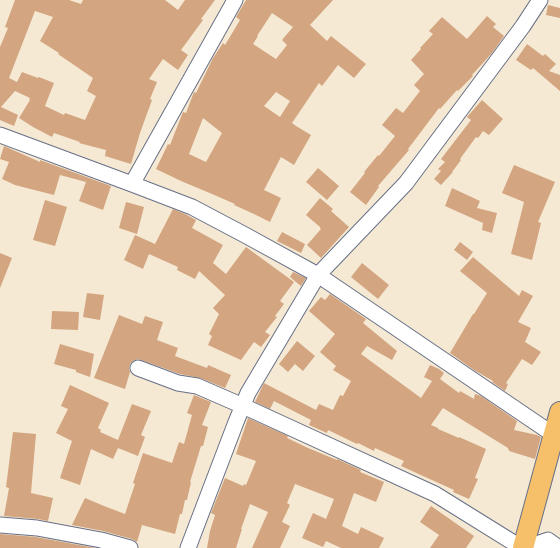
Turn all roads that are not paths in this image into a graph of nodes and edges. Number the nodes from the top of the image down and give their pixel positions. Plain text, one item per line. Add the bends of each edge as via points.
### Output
1 (235, 0) edge
2 (540, 0) edge
3 (0, 135) edge
4 (132, 184) junction
5 (318, 275) junction
6 (138, 368) dead end
7 (243, 406) junction
8 (560, 412) edge
9 (554, 435) junction
10 (0, 525) edge
11 (100, 544) edge
12 (130, 548) edge
13 (188, 548) edge
14 (524, 548) edge
15 (559, 548) edge

1 - 4 street
2 - 5 street via 406,183
3 - 4 street
4 - 5 street via 192,207
5 - 7 street via 256,378
5 - 9 street
6 - 7 street via 178,383 197,386
7 - 13 street
7 - 14 street via 436,494
8 - 9 main road
9 - 14 main road
10 - 11 street via 36,528
11 - 12 street
14 - 15 street via 548,540

